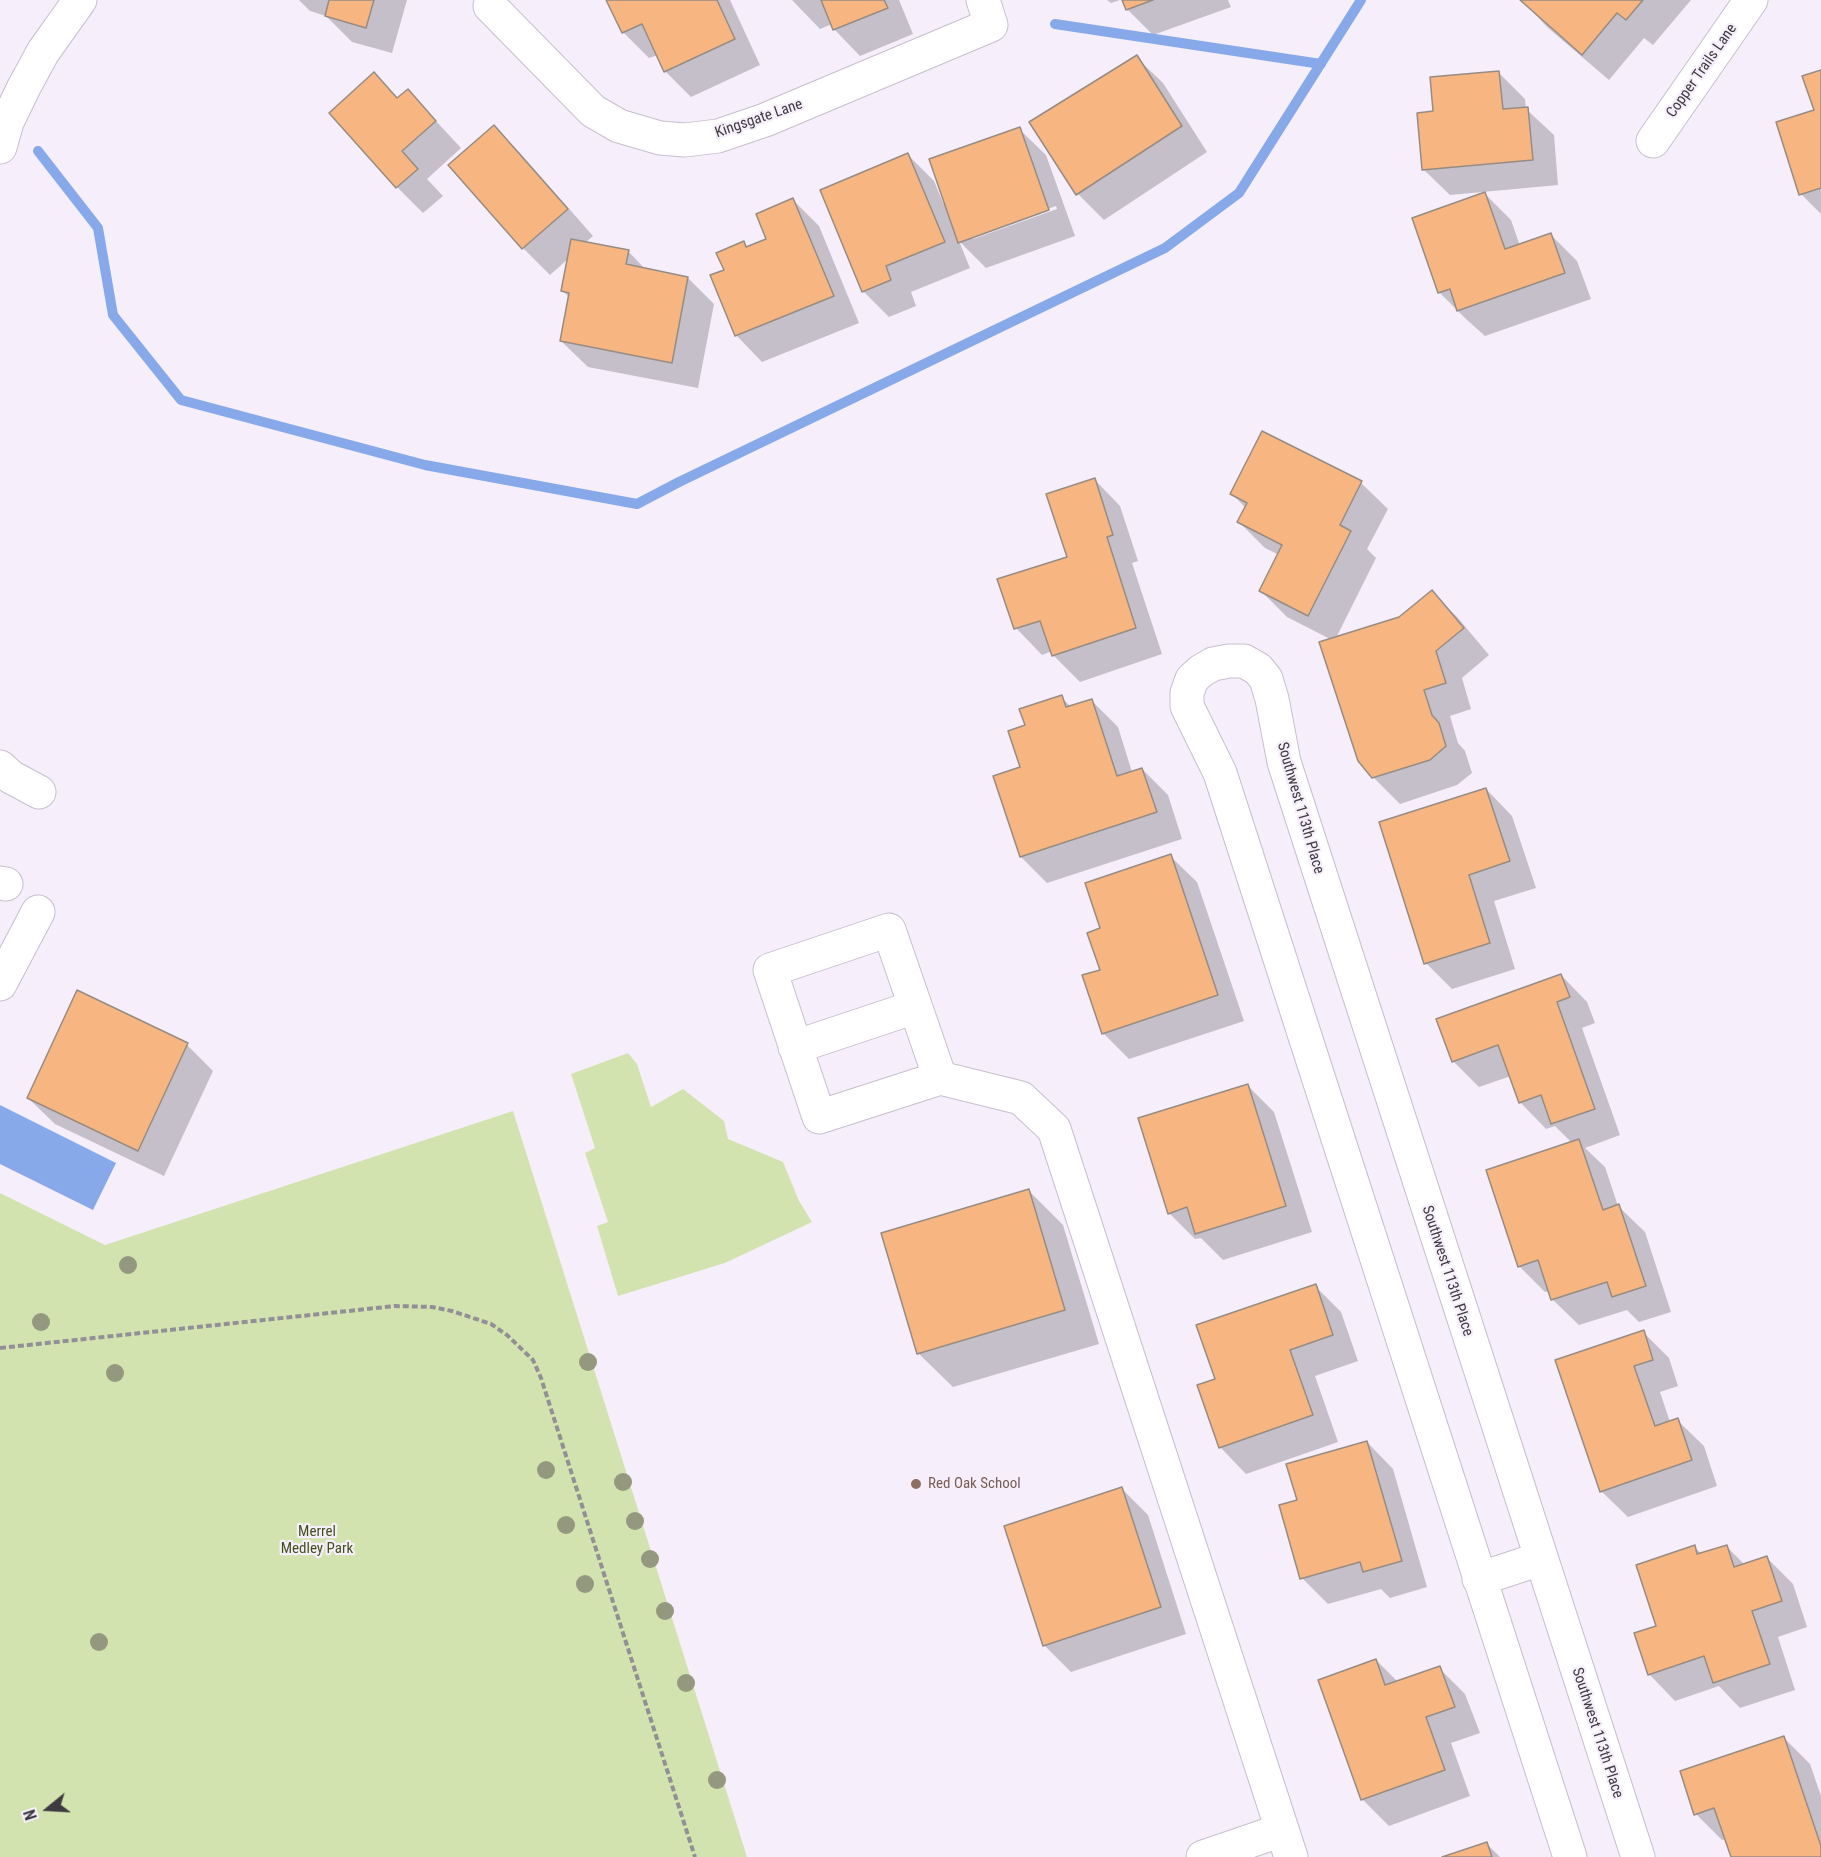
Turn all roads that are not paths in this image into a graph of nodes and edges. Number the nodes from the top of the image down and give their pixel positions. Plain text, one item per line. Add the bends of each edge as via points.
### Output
1 (80, 0) edge
2 (1751, 0) edge
3 (490, 6) dead end
4 (987, 13) edge
5 (1653, 141) dead end
6 (0, 147) edge
7 (0, 768) edge
8 (39, 792) dead end
9 (38, 912) dead end
10 (0, 984) edge
11 (915, 1007) junction
12 (795, 1047) junction
13 (940, 1078) junction
14 (1540, 1559) junction
15 (1479, 1579) junction
16 (1286, 1844) edge
17 (1203, 1857) edge
18 (1570, 1857) edge
19 (1638, 1857) edge

1 - 6 street via 24,87
2 - 5 street, Copper Trails Lane
3 - 4 street, Kingsgate Lane via 593,111 619,126 660,138 686,140 718,136 765,120
7 - 8 street
9 - 10 street
11 - 12 street
11 - 12 street via 889,930 878,933 770,970
11 - 13 street
12 - 13 street via 819,1117
13 - 16 street via 1022,1098 1054,1129
14 - 15 street
14 - 15 street, Southwest 113th Place via 1284,762 1266,679 1244,661 1213,664 1192,679 1186,706 1220,773
14 - 19 street, Southwest 113th Place
15 - 18 street, Southwest 113th Place
16 - 17 street

